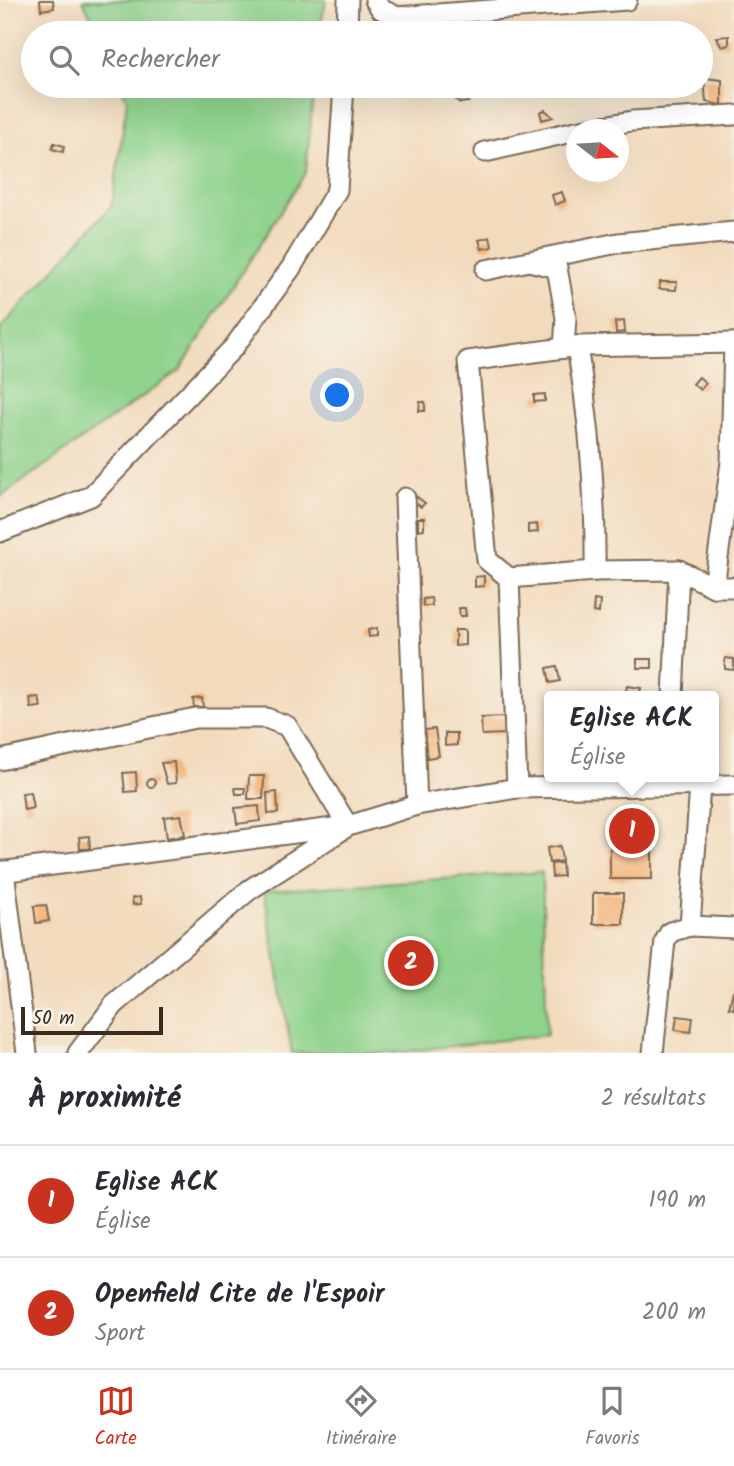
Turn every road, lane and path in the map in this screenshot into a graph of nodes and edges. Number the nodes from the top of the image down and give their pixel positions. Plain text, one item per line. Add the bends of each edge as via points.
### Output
1 (348, 0) edge
2 (375, 0) edge
3 (627, 0) edge
4 (347, 21) edge
5 (343, 98) edge
6 (734, 115) edge
7 (629, 122) edge
8 (566, 133) edge
9 (485, 152) dead end
10 (734, 232) edge
11 (529, 261) junction
12 (486, 270) dead end
13 (734, 343) edge
14 (571, 347) junction
15 (405, 498) dead end
16 (0, 532) edge
17 (679, 570) junction
18 (595, 571) junction
19 (509, 578) junction
20 (724, 587) edge
21 (673, 691) edge
22 (0, 760) edge
23 (646, 782) edge
24 (676, 782) edge
25 (700, 785) junction
26 (734, 785) edge
27 (517, 788) junction
28 (417, 805) junction
29 (348, 826) junction
30 (2, 872) edge
31 (690, 926) junction
32 (734, 928) edge
33 (27, 1053) edge
34 (78, 1053) edge
35 (653, 1053) edge

1 - 4 street
2 - 3 street via 397,17
5 - 16 street via 337,190 291,268 234,346 91,496
6 - 7 street
8 - 9 street
10 - 11 street via 618,243
11 - 12 street
11 - 14 street via 557,268
13 - 14 street
13 - 20 street
14 - 18 street via 592,434
14 - 19 street via 467,361 486,560
15 - 28 street
17 - 18 street
17 - 20 street
17 - 21 street
18 - 19 street
19 - 27 street
22 - 29 street via 195,718 266,718 287,726
23 - 27 street
24 - 25 street
25 - 26 street
25 - 31 street
27 - 28 street
28 - 29 street
29 - 30 street
29 - 34 street via 249,890 114,1005
30 - 33 street
31 - 32 street
31 - 35 street via 670,932 665,941

